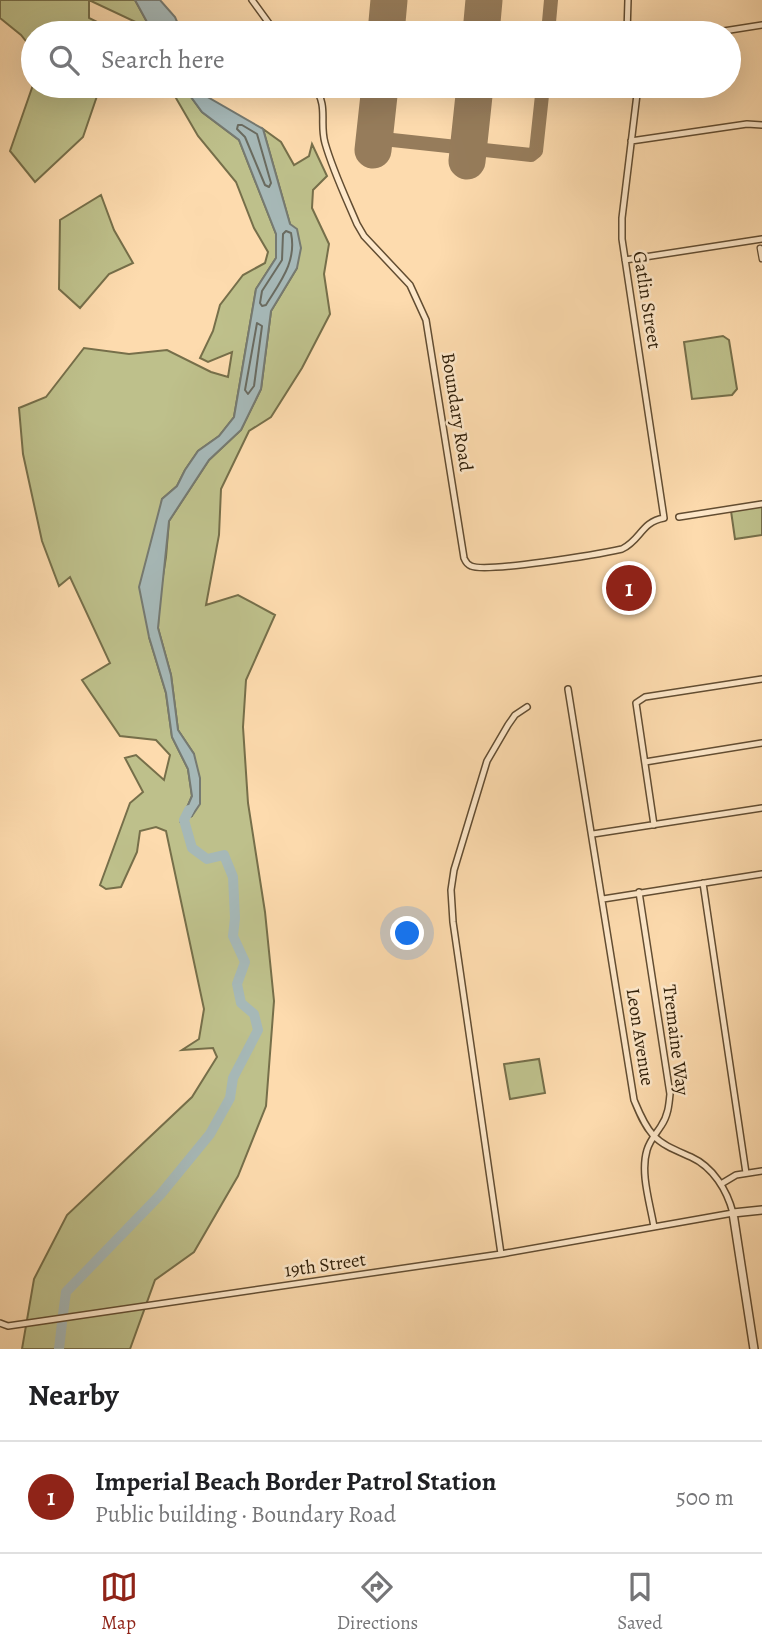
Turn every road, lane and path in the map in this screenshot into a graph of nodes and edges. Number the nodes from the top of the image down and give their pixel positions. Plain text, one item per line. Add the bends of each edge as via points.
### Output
1 (252, 0) edge
2 (628, 0) edge
3 (267, 21) edge
4 (628, 21) edge
5 (762, 24) edge
6 (741, 28) edge
7 (320, 98) edge
8 (636, 98) edge
9 (762, 125) edge
10 (631, 141) junction
11 (762, 239) edge
12 (760, 248) dead end
13 (762, 259) edge
14 (625, 260) junction
15 (762, 504) edge
16 (679, 517) dead end
17 (664, 518) joint
18 (762, 679) edge
19 (568, 689) dead end
20 (527, 707) dead end
21 (762, 743) edge
22 (645, 762) junction
23 (762, 808) edge
24 (654, 825) junction
25 (593, 835) junction
26 (762, 874) edge
27 (702, 883) junction
28 (639, 892) junction
29 (603, 899) junction
30 (653, 1136) junction
31 (762, 1171) edge
32 (746, 1173) junction
33 (720, 1185) junction
34 (762, 1210) edge
35 (733, 1213) junction
36 (654, 1227) junction
37 (501, 1254) junction
38 (0, 1323) edge
39 (754, 1349) edge

1 - 3 street
2 - 4 street
5 - 6 street
7 - 17 street, Boundary Road via 326,147 357,225 410,285 426,320 466,563 473,567 579,559 622,549 650,522
8 - 10 street, Gatlin Street
9 - 10 street
10 - 14 street, Gatlin Street via 622,218
11 - 14 street
12 - 13 street
14 - 17 street, Gatlin Street
15 - 16 street
18 - 22 street via 645,697 636,703
19 - 25 street, Leon Avenue
20 - 37 street via 508,725 487,761 451,890
21 - 22 street
22 - 24 street
23 - 24 street
24 - 25 street
25 - 29 street, Leon Avenue
26 - 27 street
27 - 28 street
27 - 32 street
28 - 29 street
28 - 30 street, Tremaine Way via 670,1094 668,1113
29 - 30 street, Leon Avenue via 634,1100
30 - 33 street, Leon Avenue via 707,1167
30 - 36 street, Tremaine Way via 644,1168
31 - 32 street
32 - 33 street
33 - 35 street, Leon Avenue
34 - 35 street
35 - 36 street, 19th Street
35 - 39 street, Leon Avenue
36 - 37 street, 19th Street
37 - 38 street, 19th Street via 107,1313 8,1326

